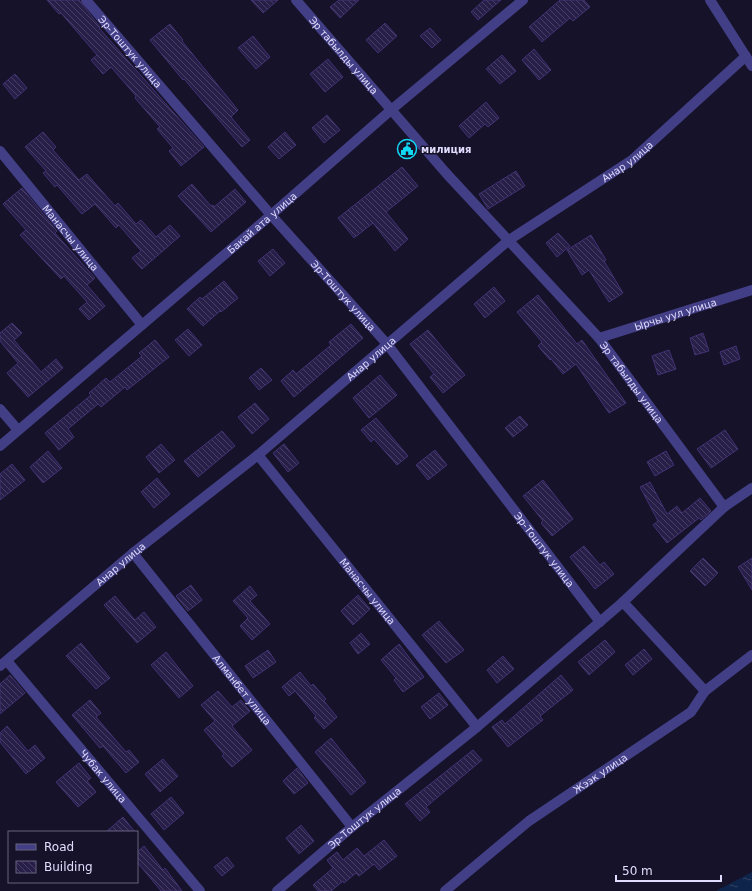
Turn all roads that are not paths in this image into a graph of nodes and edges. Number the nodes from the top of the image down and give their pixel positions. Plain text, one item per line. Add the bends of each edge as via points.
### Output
1 (86, 0) edge
2 (296, 0) edge
3 (710, 0) edge
4 (516, 2) edge
5 (746, 56) junction
6 (752, 66) edge
7 (391, 110) junction
8 (0, 151) edge
9 (272, 216) junction
10 (509, 240) junction
11 (752, 290) edge
12 (142, 325) junction
13 (599, 338) junction
14 (387, 344) junction
15 (0, 409) edge
16 (18, 430) junction
17 (0, 446) edge
18 (258, 455) junction
19 (752, 488) edge
20 (724, 507) junction
21 (133, 553) junction
22 (623, 602) junction
23 (600, 622) junction
24 (752, 655) edge
25 (3, 664) edge
26 (705, 691) junction
27 (477, 727) junction
28 (352, 827) junction
29 (200, 891) edge
30 (277, 891) edge
31 (445, 891) edge

1 - 9 street, Эр-Тоштук улица
2 - 7 street, Эр табылды улица
3 - 5 street
4 - 7 street, Бакай ата улица
5 - 6 street
5 - 10 street, Анар улица via 632,160
7 - 9 street, Бакай ата улица
7 - 10 street, Эр табылды улица
8 - 12 street, Манасчы улица
9 - 12 street, Бакай ата улица
9 - 14 street, Эр-Тоштук улица
10 - 13 street, Эр табылды улица
10 - 14 street, Анар улица
11 - 13 street, Ырчы уул улица
12 - 16 street, Бакай ата улица
13 - 20 street, Эр табылды улица
14 - 18 street, Анар улица
14 - 23 street, Эр-Тоштук улица
15 - 16 street
16 - 17 street, Бакай ата улица
18 - 21 street, Анар улица
18 - 27 street, Манасчы улица
19 - 20 street
20 - 22 street, Эр-Тоштук улица
21 - 25 street, Анар улица
21 - 28 street, Алманбет улица
22 - 23 street, Эр-Тоштук улица
22 - 26 street
23 - 27 street, Эр-Тоштук улица
24 - 26 street, Жээк улица
25 - 29 street, Чубак улица
26 - 31 street, Жээк улица via 691,712 529,821
27 - 28 street, Эр-Тоштук улица
28 - 30 street, Эр-Тоштук улица

